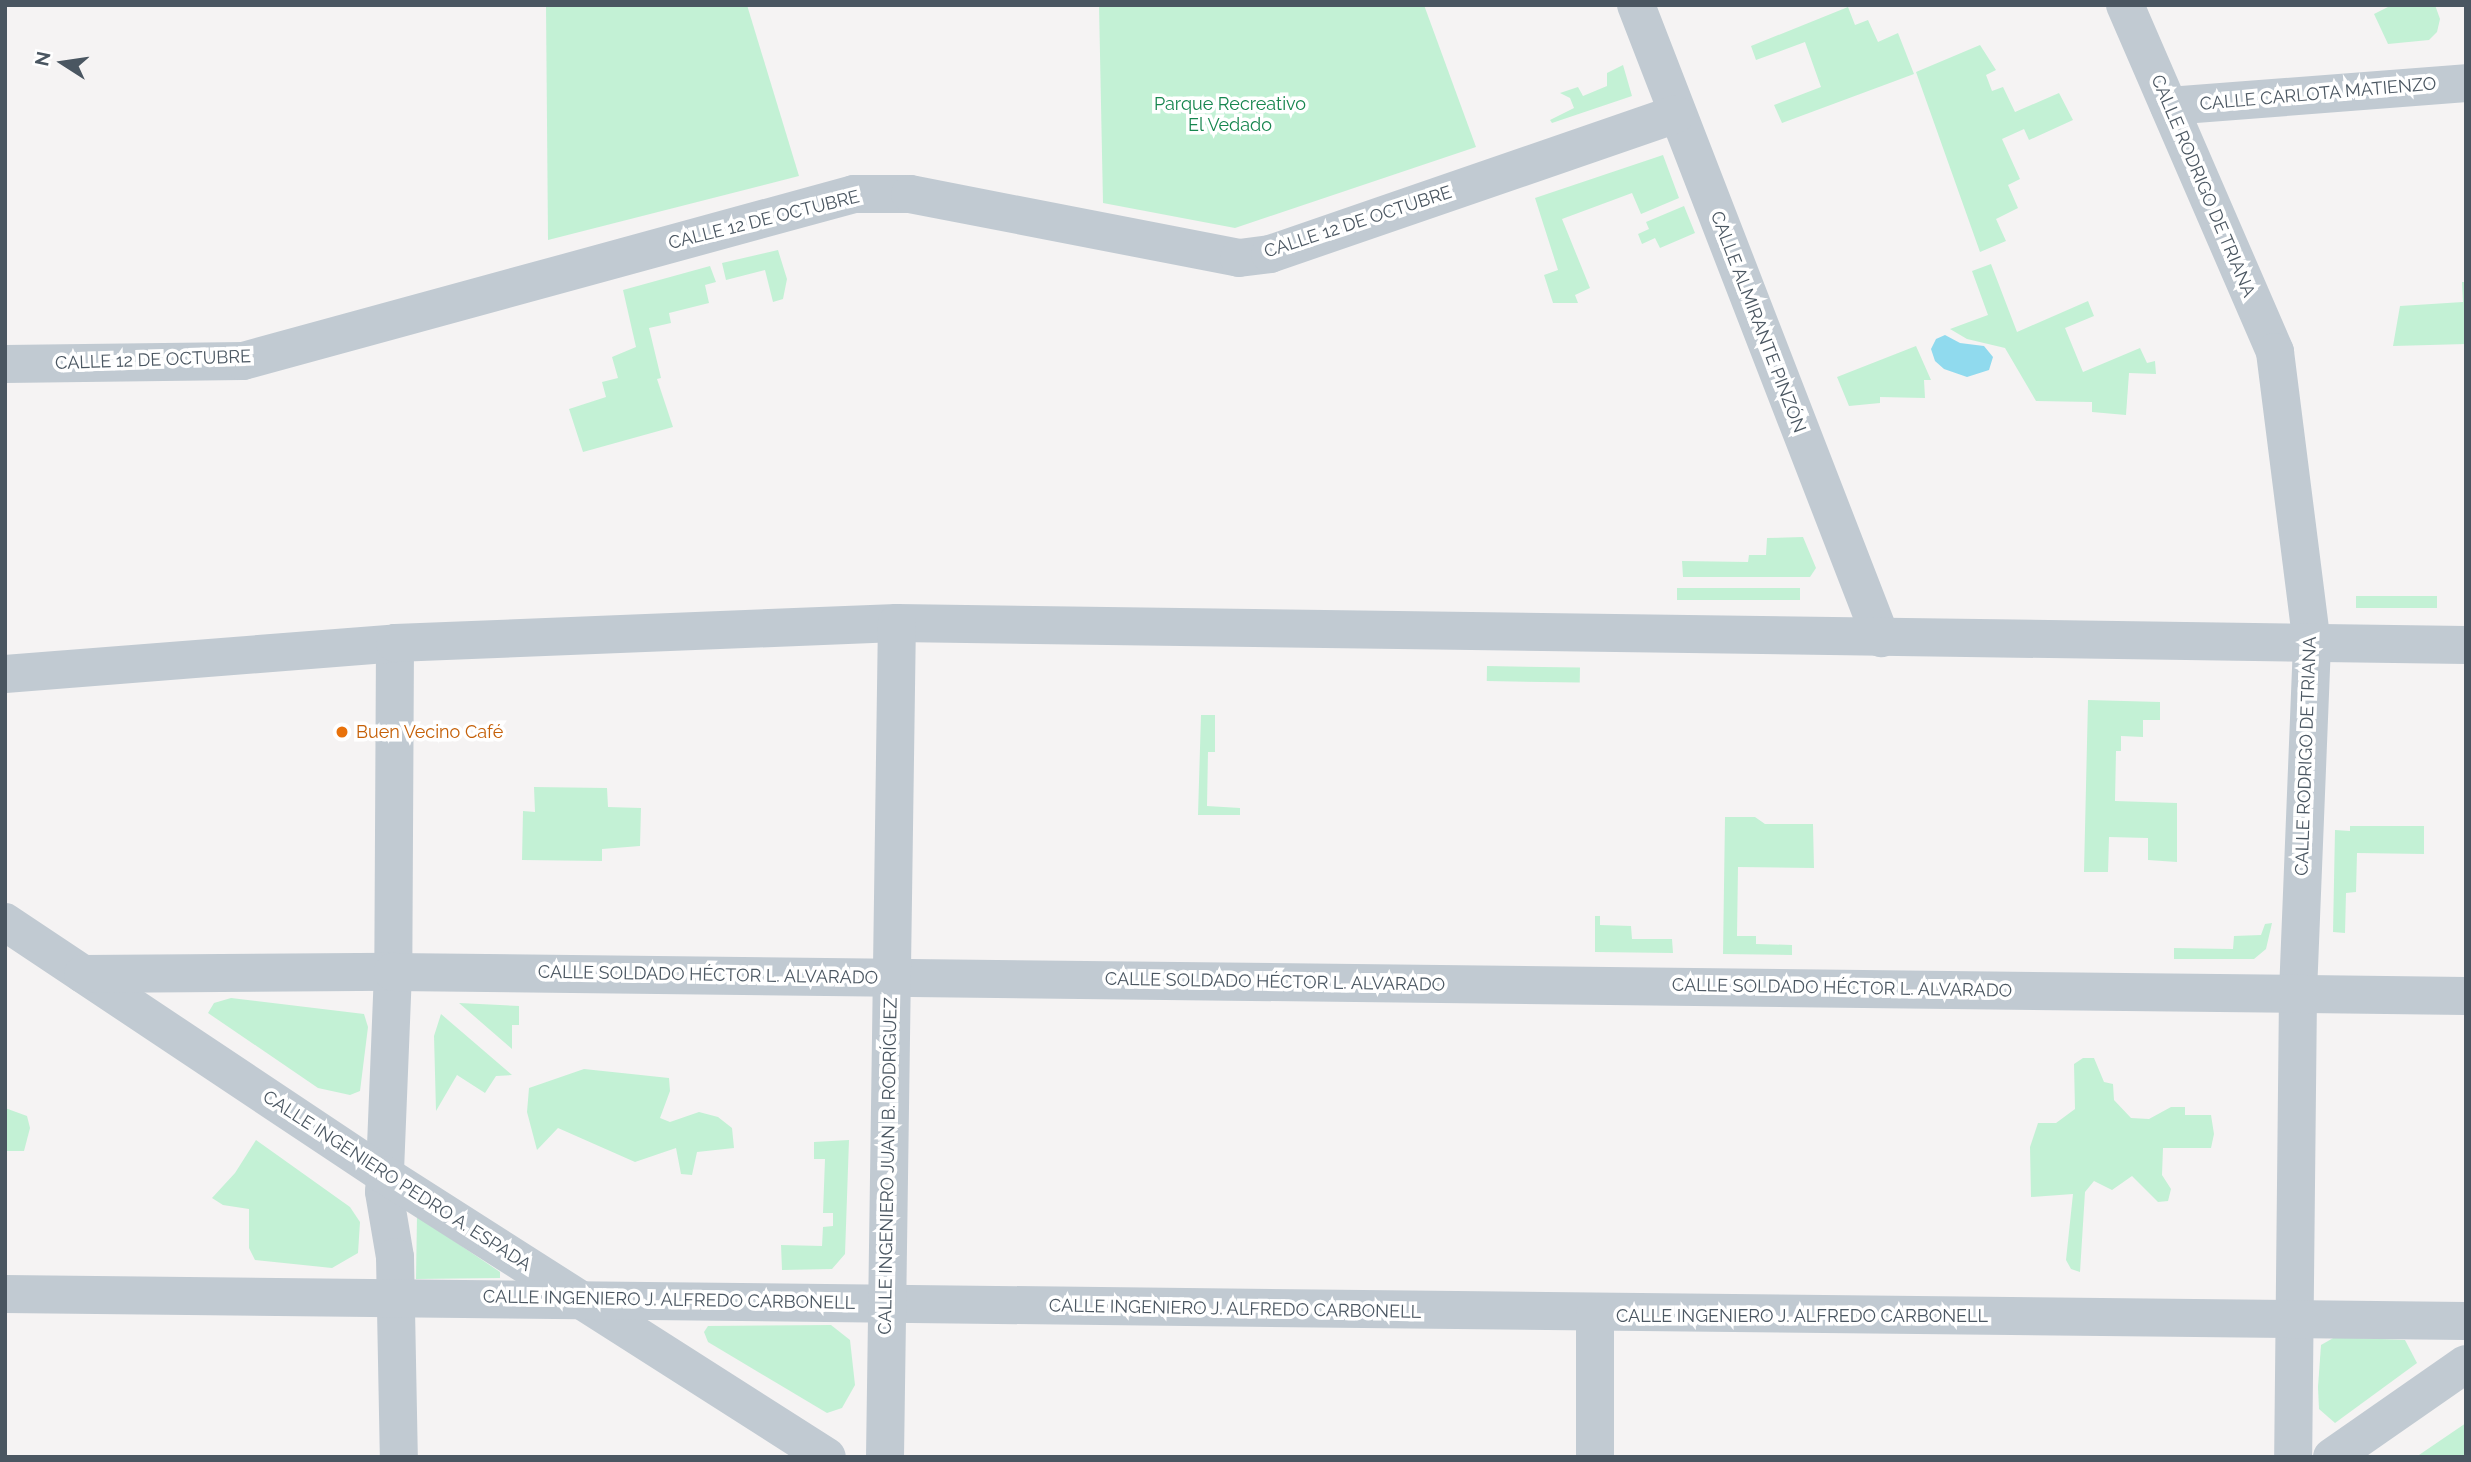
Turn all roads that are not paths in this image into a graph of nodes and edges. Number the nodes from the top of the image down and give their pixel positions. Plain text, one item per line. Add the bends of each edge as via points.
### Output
1 (1636, 5) edge
2 (2125, 5) edge
3 (2466, 83) edge
4 (2169, 106) junction
5 (1676, 114) junction
6 (5, 364) edge
7 (897, 624) junction
8 (1881, 638) junction
9 (395, 643) junction
10 (2312, 644) junction
11 (2466, 645) edge
12 (5, 674) edge
13 (5, 922) edge
14 (393, 972) junction
15 (83, 974) junction
16 (891, 977) junction
17 (2298, 994) junction
18 (2466, 996) edge
19 (385, 1175) junction
20 (5, 1294) edge
21 (396, 1297) junction
22 (578, 1299) junction
23 (885, 1304) junction
24 (1595, 1315) junction
25 (2294, 1320) junction
26 (2466, 1321) edge
27 (2466, 1364) edge
28 (399, 1457) edge
29 (827, 1457) edge
30 (885, 1457) edge
31 (1595, 1457) edge
32 (2293, 1457) edge
33 (2332, 1457) edge

1 - 5 street, CALLE ALMIRANTE PINZÓN
2 - 4 street, CALLE RODRIGO DE TRIANA
3 - 4 street, CALLE CARLOTA MATIENZO
4 - 10 street, CALLE RODRIGO DE TRIANA via 2275,352
5 - 6 street, CALLE 12 DE OCTUBRE via 1270,254 1239,258 910,194 853,194 243,361
5 - 8 street, CALLE ALMIRANTE PINZÓN
7 - 8 street
7 - 9 street
7 - 16 street, CALLE INGENIERO JUAN B. RODRÍGUEZ
8 - 10 street
9 - 12 street
9 - 14 street
10 - 11 street
10 - 17 street, CALLE RODRIGO DE TRIANA
13 - 15 street, CALLE INGENIERO PEDRO A. ESPADA
14 - 15 street, CALLE SOLDADO HÉCTOR L. ALVARADO
14 - 16 street, CALLE SOLDADO HÉCTOR L. ALVARADO
14 - 19 street
15 - 19 street, CALLE INGENIERO PEDRO A. ESPADA
16 - 17 street, CALLE SOLDADO HÉCTOR L. ALVARADO
16 - 23 street, CALLE INGENIERO JUAN B. RODRÍGUEZ
17 - 18 street, CALLE SOLDADO HÉCTOR L. ALVARADO
17 - 25 street, CALLE RODRIGO DE TRIANA
19 - 21 street
19 - 22 street, CALLE INGENIERO PEDRO A. ESPADA
20 - 21 street, CALLE INGENIERO J. ALFREDO CARBONELL
21 - 22 street, CALLE INGENIERO J. ALFREDO CARBONELL
21 - 28 street
22 - 23 street, CALLE INGENIERO J. ALFREDO CARBONELL
22 - 29 street, CALLE INGENIERO PEDRO A. ESPADA
23 - 24 street, CALLE INGENIERO J. ALFREDO CARBONELL
23 - 30 street, CALLE INGENIERO JUAN B. RODRÍGUEZ
24 - 25 street, CALLE INGENIERO J. ALFREDO CARBONELL
24 - 31 street
25 - 26 street, CALLE INGENIERO J. ALFREDO CARBONELL
25 - 32 street, CALLE RODRIGO DE TRIANA
27 - 33 street

